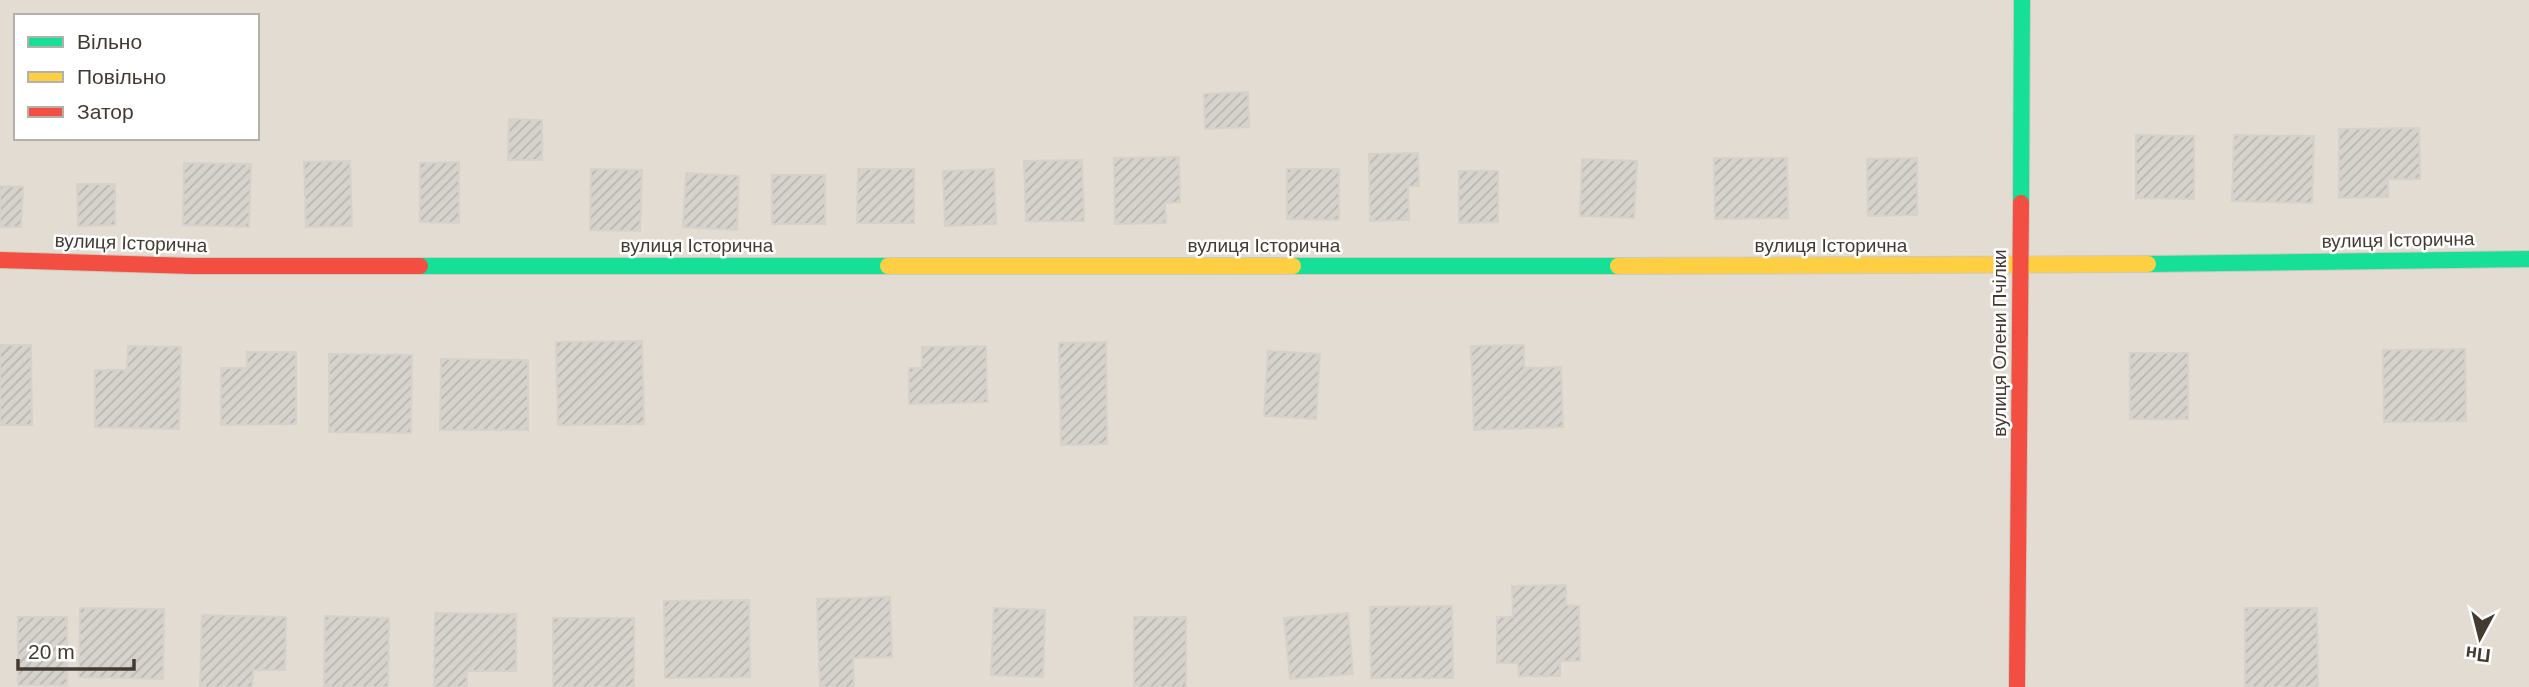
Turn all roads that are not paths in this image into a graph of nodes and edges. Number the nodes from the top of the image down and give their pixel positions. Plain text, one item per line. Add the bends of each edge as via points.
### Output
1 (2022, 0) edge
2 (2529, 259) edge
3 (0, 260) edge
4 (2021, 266) junction
5 (2017, 687) edge

1 - 4 street, вулиця Олени Пчілки
2 - 4 street, вулиця Історична
3 - 4 street, вулиця Історична via 192,266
4 - 5 street, вулиця Олени Пчілки

